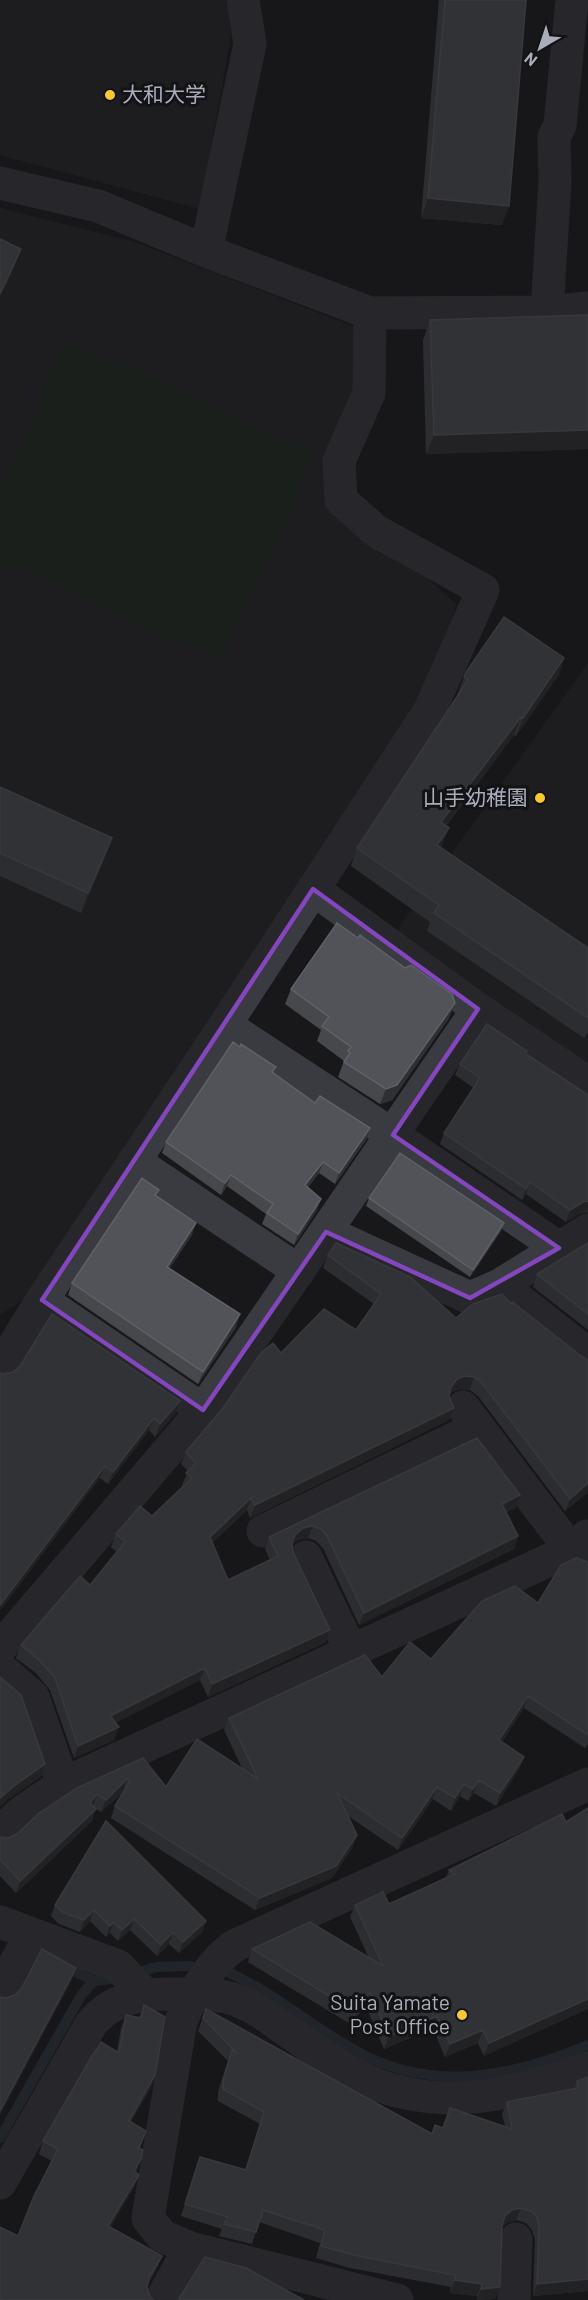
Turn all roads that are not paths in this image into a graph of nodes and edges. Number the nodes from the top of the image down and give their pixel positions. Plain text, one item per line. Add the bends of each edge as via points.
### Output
1 (243, 0) edge
2 (572, 0) edge
3 (0, 183) edge
4 (206, 251) junction
5 (588, 308) edge
6 (547, 312) junction
7 (370, 313) junction
8 (313, 889) junction
9 (478, 1009) junction
10 (225, 1025) junction
11 (588, 1083) edge
12 (393, 1135) junction
13 (134, 1161) junction
14 (588, 1230) edge
15 (326, 1232) junction
16 (559, 1248) junction
17 (298, 1271) junction
18 (500, 1285) junction
19 (42, 1300) junction
20 (588, 1354) edge
21 (0, 1368) edge
22 (203, 1410) junction
23 (263, 1531) dead end
24 (582, 1547) edge
25 (306, 1557) dead end
26 (0, 1648) edge
27 (351, 1651) junction
28 (0, 1668) edge
29 (63, 1784) junction
30 (588, 1784) edge
31 (0, 1832) edge
32 (0, 1922) edge
33 (31, 1934) junction
34 (132, 1981) junction
35 (0, 1992) edge
36 (194, 1994) junction
37 (588, 2068) edge
38 (4, 2164) edge
39 (516, 2240) dead end
40 (190, 2248) junction
41 (161, 2300) edge
42 (397, 2300) edge
43 (514, 2300) edge

1 - 4 street via 249,44
2 - 6 street via 560,125 554,137
3 - 4 street via 98,206
4 - 7 street
5 - 6 street
6 - 7 street
7 - 8 street via 369,393 339,461 341,501 376,531 483,590 430,710
8 - 9 street
8 - 10 street
9 - 11 street
9 - 12 street
10 - 12 street
10 - 13 street
12 - 15 street
12 - 16 street
13 - 17 street
13 - 19 street
14 - 16 street
15 - 17 street
15 - 18 street via 470,1298
16 - 18 street
17 - 22 street
18 - 20 street
19 - 21 street
19 - 22 street
22 - 26 street
23 - 24 street via 471,1417
24 - 27 street
25 - 27 street
27 - 29 street
28 - 29 street via 33,1697
29 - 31 street
30 - 36 street via 248,1938 217,1960
32 - 33 street
33 - 34 street
33 - 35 street
34 - 36 street
34 - 38 street via 92,2024
36 - 37 street via 221,1996 258,2010 355,2076 408,2094 481,2098
36 - 40 street via 181,2021 148,2218 162,2236
39 - 43 street
40 - 41 street
40 - 42 street

